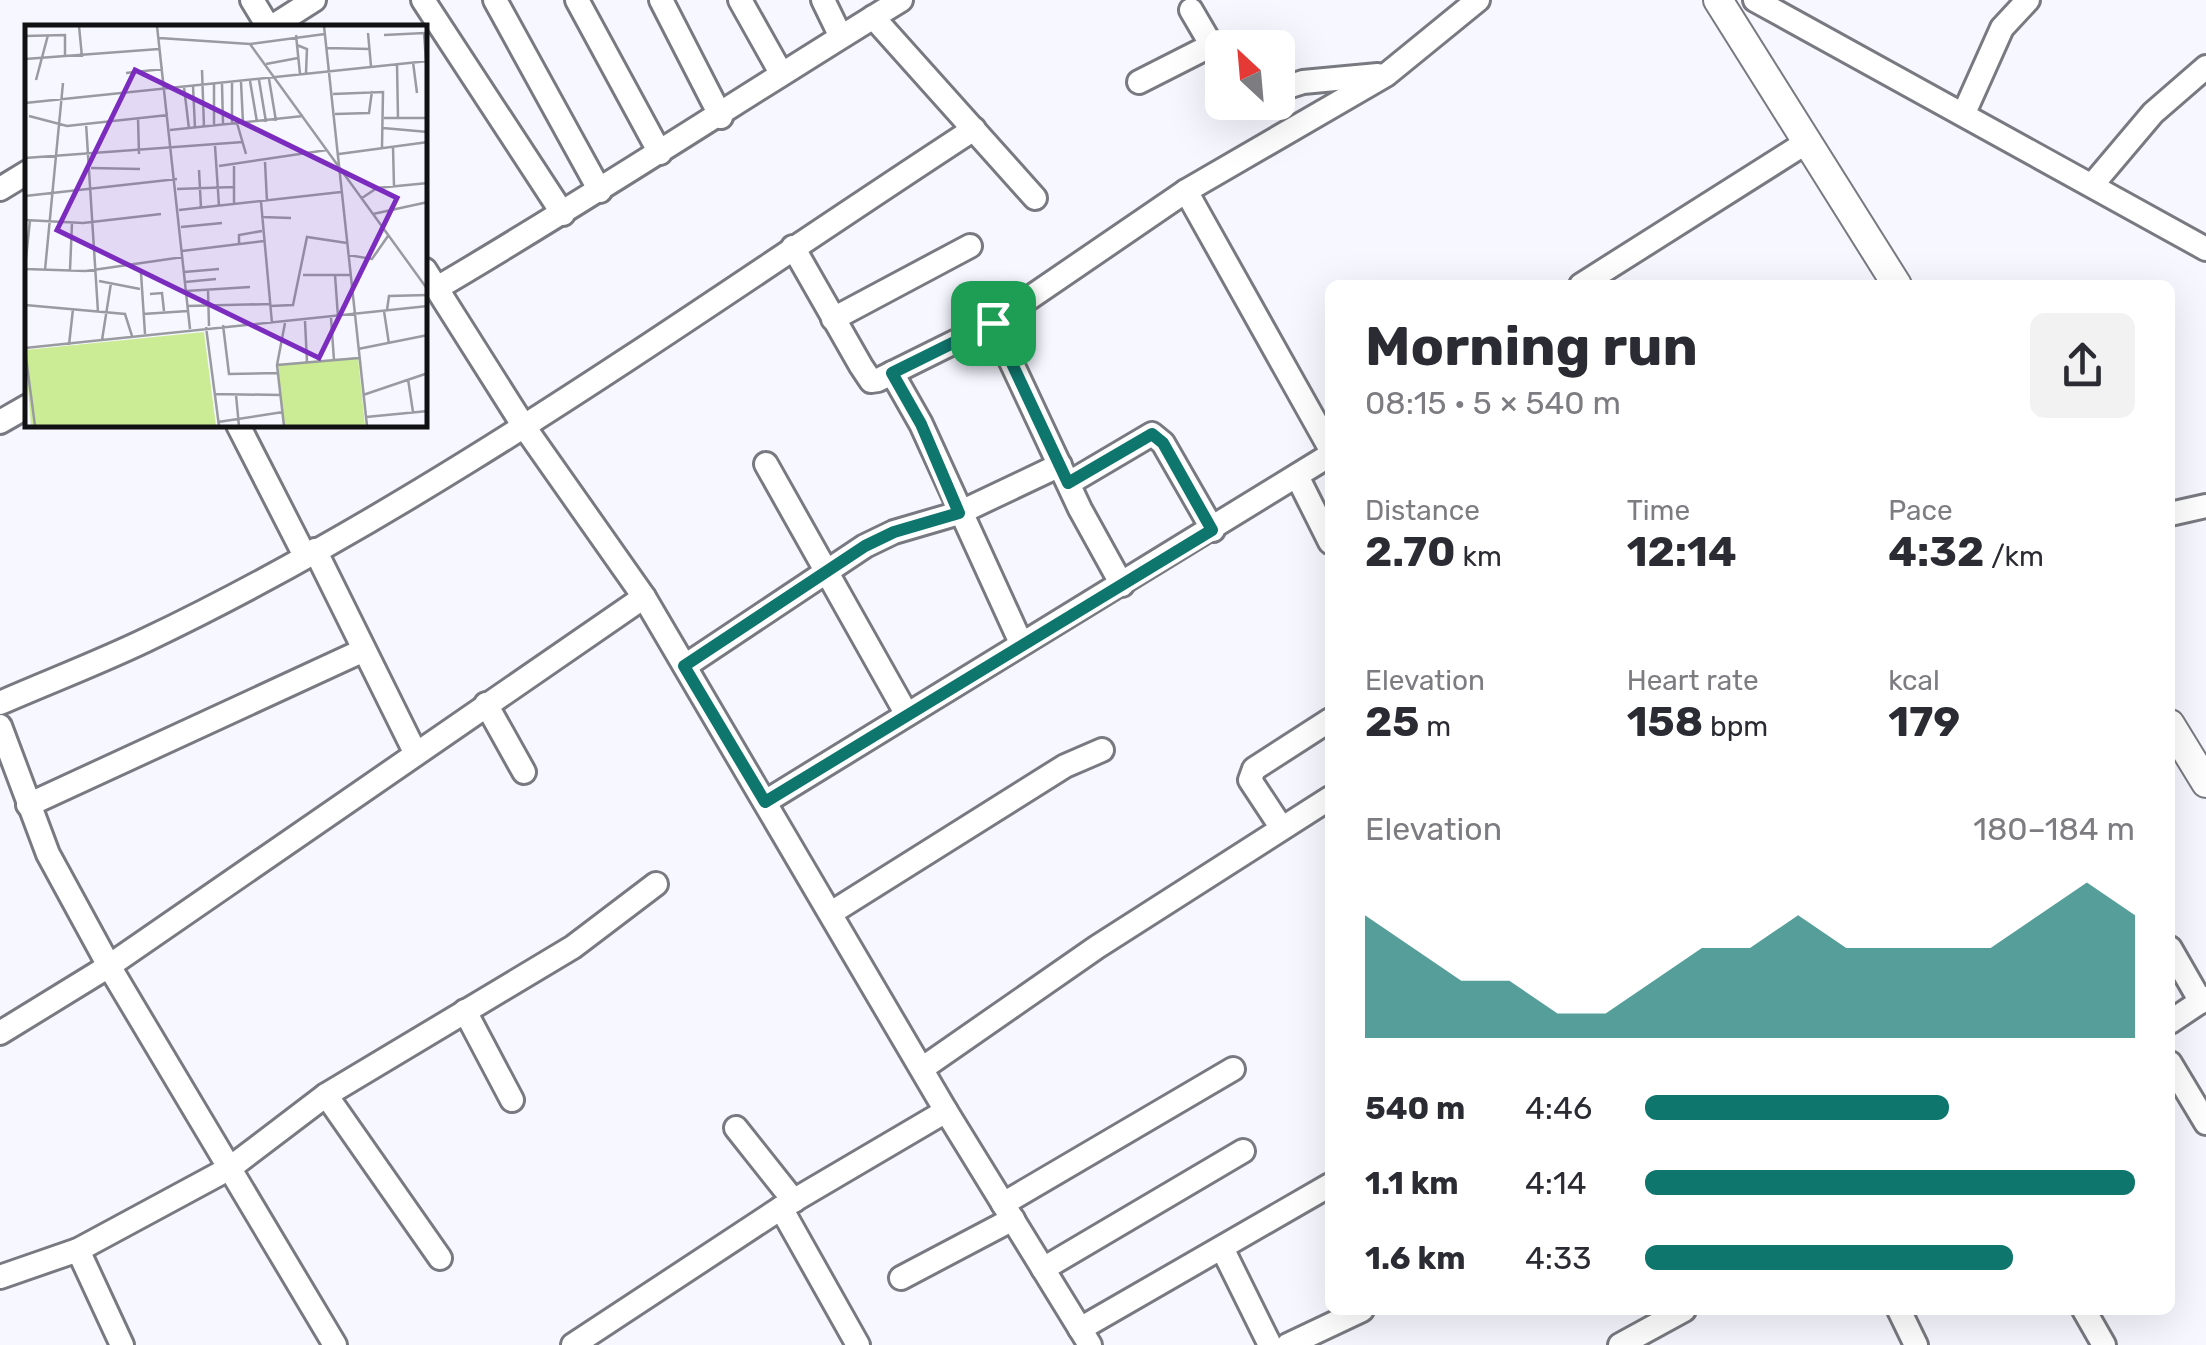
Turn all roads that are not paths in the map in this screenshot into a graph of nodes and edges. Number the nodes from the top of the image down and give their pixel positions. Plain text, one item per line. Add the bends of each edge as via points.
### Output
1 (252, 0) edge
2 (314, 0) edge
3 (424, 0) edge
4 (495, 0) edge
5 (576, 0) edge
6 (662, 0) edge
7 (740, 0) edge
8 (822, 0) edge
9 (902, 0) edge
10 (1478, 0) edge
11 (1718, 0) edge
12 (1755, 0) edge
13 (2028, 0) edge
14 (1191, 10) dead end
15 (873, 17) junction
16 (267, 25) edge
17 (274, 25) edge
18 (1205, 34) edge
19 (840, 35) junction
20 (1205, 58) edge
21 (2206, 67) edge
22 (781, 73) junction
23 (1386, 74) junction
24 (1138, 82) dead end
25 (1295, 84) edge
26 (1964, 114) junction
27 (721, 117) junction
28 (974, 128) junction
29 (1807, 142) junction
30 (660, 154) junction
31 (25, 174) edge
32 (2093, 184) junction
33 (0, 189) edge
34 (1186, 191) junction
35 (600, 192) junction
36 (1035, 198) dead end
37 (563, 214) junction
38 (970, 246) dead end
39 (793, 247) junction
40 (2206, 248) edge
41 (431, 279) edge
42 (1589, 280) edge
43 (1894, 280) edge
44 (833, 320) junction
45 (993, 323) junction
46 (892, 373) junction
47 (25, 408) edge
48 (0, 422) edge
49 (522, 424) junction
50 (240, 428) edge
51 (1325, 443) edge
52 (1325, 456) edge
53 (766, 464) dead end
54 (1064, 474) junction
55 (1298, 478) junction
56 (2206, 506) edge
57 (959, 513) junction
58 (2175, 513) edge
59 (1212, 530) junction
60 (1325, 532) edge
61 (310, 553) junction
62 (827, 572) junction
63 (1122, 585) junction
64 (644, 596) junction
65 (1022, 643) junction
66 (364, 650) junction
67 (684, 666) junction
68 (0, 703) edge
69 (486, 704) junction
70 (906, 713) junction
71 (1325, 723) edge
72 (0, 726) edge
73 (2175, 732) edge
74 (1102, 750) dead end
75 (415, 752) junction
76 (524, 772) dead end
77 (2206, 783) edge
78 (1325, 801) edge
79 (765, 802) junction
80 (28, 805) junction
81 (1281, 827) junction
82 (656, 884) dead end
83 (831, 912) junction
84 (2175, 956) edge
85 (109, 966) junction
86 (2204, 1000) edge
87 (465, 1011) junction
88 (2175, 1019) edge
89 (0, 1033) edge
90 (923, 1068) junction
91 (1233, 1069) dead end
92 (2175, 1071) edge
93 (326, 1095) junction
94 (512, 1100) dead end
95 (946, 1111) junction
96 (2206, 1123) edge
97 (736, 1128) dead end
98 (1243, 1152) dead end
99 (230, 1168) junction
100 (1325, 1189) edge
101 (788, 1204) junction
102 (1008, 1211) junction
103 (78, 1250) junction
104 (1223, 1250) junction
105 (440, 1258) dead end
106 (1044, 1269) junction
107 (0, 1277) edge
108 (901, 1278) dead end
109 (1351, 1315) edge
110 (1675, 1315) edge
111 (1901, 1315) edge
112 (2087, 1315) edge
113 (1086, 1337) edge
114 (122, 1345) edge
115 (335, 1345) edge
116 (573, 1345) edge
117 (858, 1345) edge
118 (1270, 1345) edge
119 (1288, 1345) edge
120 (1620, 1345) edge
121 (1916, 1345) edge
122 (2104, 1345) edge

1 - 16 street
2 - 17 street
3 - 37 street
4 - 35 street
5 - 30 street
6 - 27 street
7 - 22 street
8 - 19 street
9 - 15 street
10 - 23 street
11 - 29 street
12 - 26 street
13 - 26 street via 2002,28
14 - 18 street
15 - 19 street
15 - 28 street
19 - 22 street
20 - 24 street
21 - 32 street via 2153,113
22 - 27 street
23 - 25 street
23 - 34 street
26 - 32 street
27 - 30 street
28 - 36 street
28 - 39 street
29 - 42 street
29 - 43 street
30 - 35 street
31 - 33 street
32 - 40 street
34 - 45 street
34 - 51 street
35 - 37 street
37 - 41 street
38 - 44 street
39 - 44 street
39 - 49 street
41 - 49 street
44 - 46 street via 871,380
45 - 46 street
45 - 54 street
46 - 57 street
47 - 48 street
49 - 61 street
49 - 64 street
50 - 61 street
52 - 55 street
53 - 62 street
54 - 57 street
54 - 59 street via 1152,434
54 - 63 street
55 - 59 street
55 - 60 street
56 - 58 street
57 - 62 street via 894,532
57 - 65 street
59 - 63 street
61 - 66 street
61 - 68 street via 146,640
62 - 67 street
62 - 70 street
63 - 65 street
64 - 67 street
64 - 69 street
65 - 70 street
66 - 75 street
66 - 80 street
67 - 79 street
69 - 75 street
69 - 76 street
70 - 79 street
71 - 81 street via 1254,769 1255,793
72 - 80 street
73 - 77 street
74 - 83 street via 1065,766
75 - 85 street
78 - 81 street
79 - 83 street
80 - 85 street
81 - 90 street
82 - 87 street via 574,946
83 - 90 street
84 - 86 street
85 - 89 street
85 - 99 street
86 - 88 street
87 - 93 street
87 - 94 street
90 - 95 street
91 - 102 street
92 - 96 street
93 - 99 street
93 - 105 street
95 - 101 street
95 - 102 street
97 - 101 street
98 - 106 street
99 - 103 street
99 - 115 street
100 - 104 street
101 - 116 street
101 - 117 street
102 - 106 street
102 - 108 street
103 - 107 street
103 - 114 street
104 - 113 street
104 - 118 street
106 - 113 street
109 - 119 street
110 - 120 street
111 - 121 street
112 - 122 street

